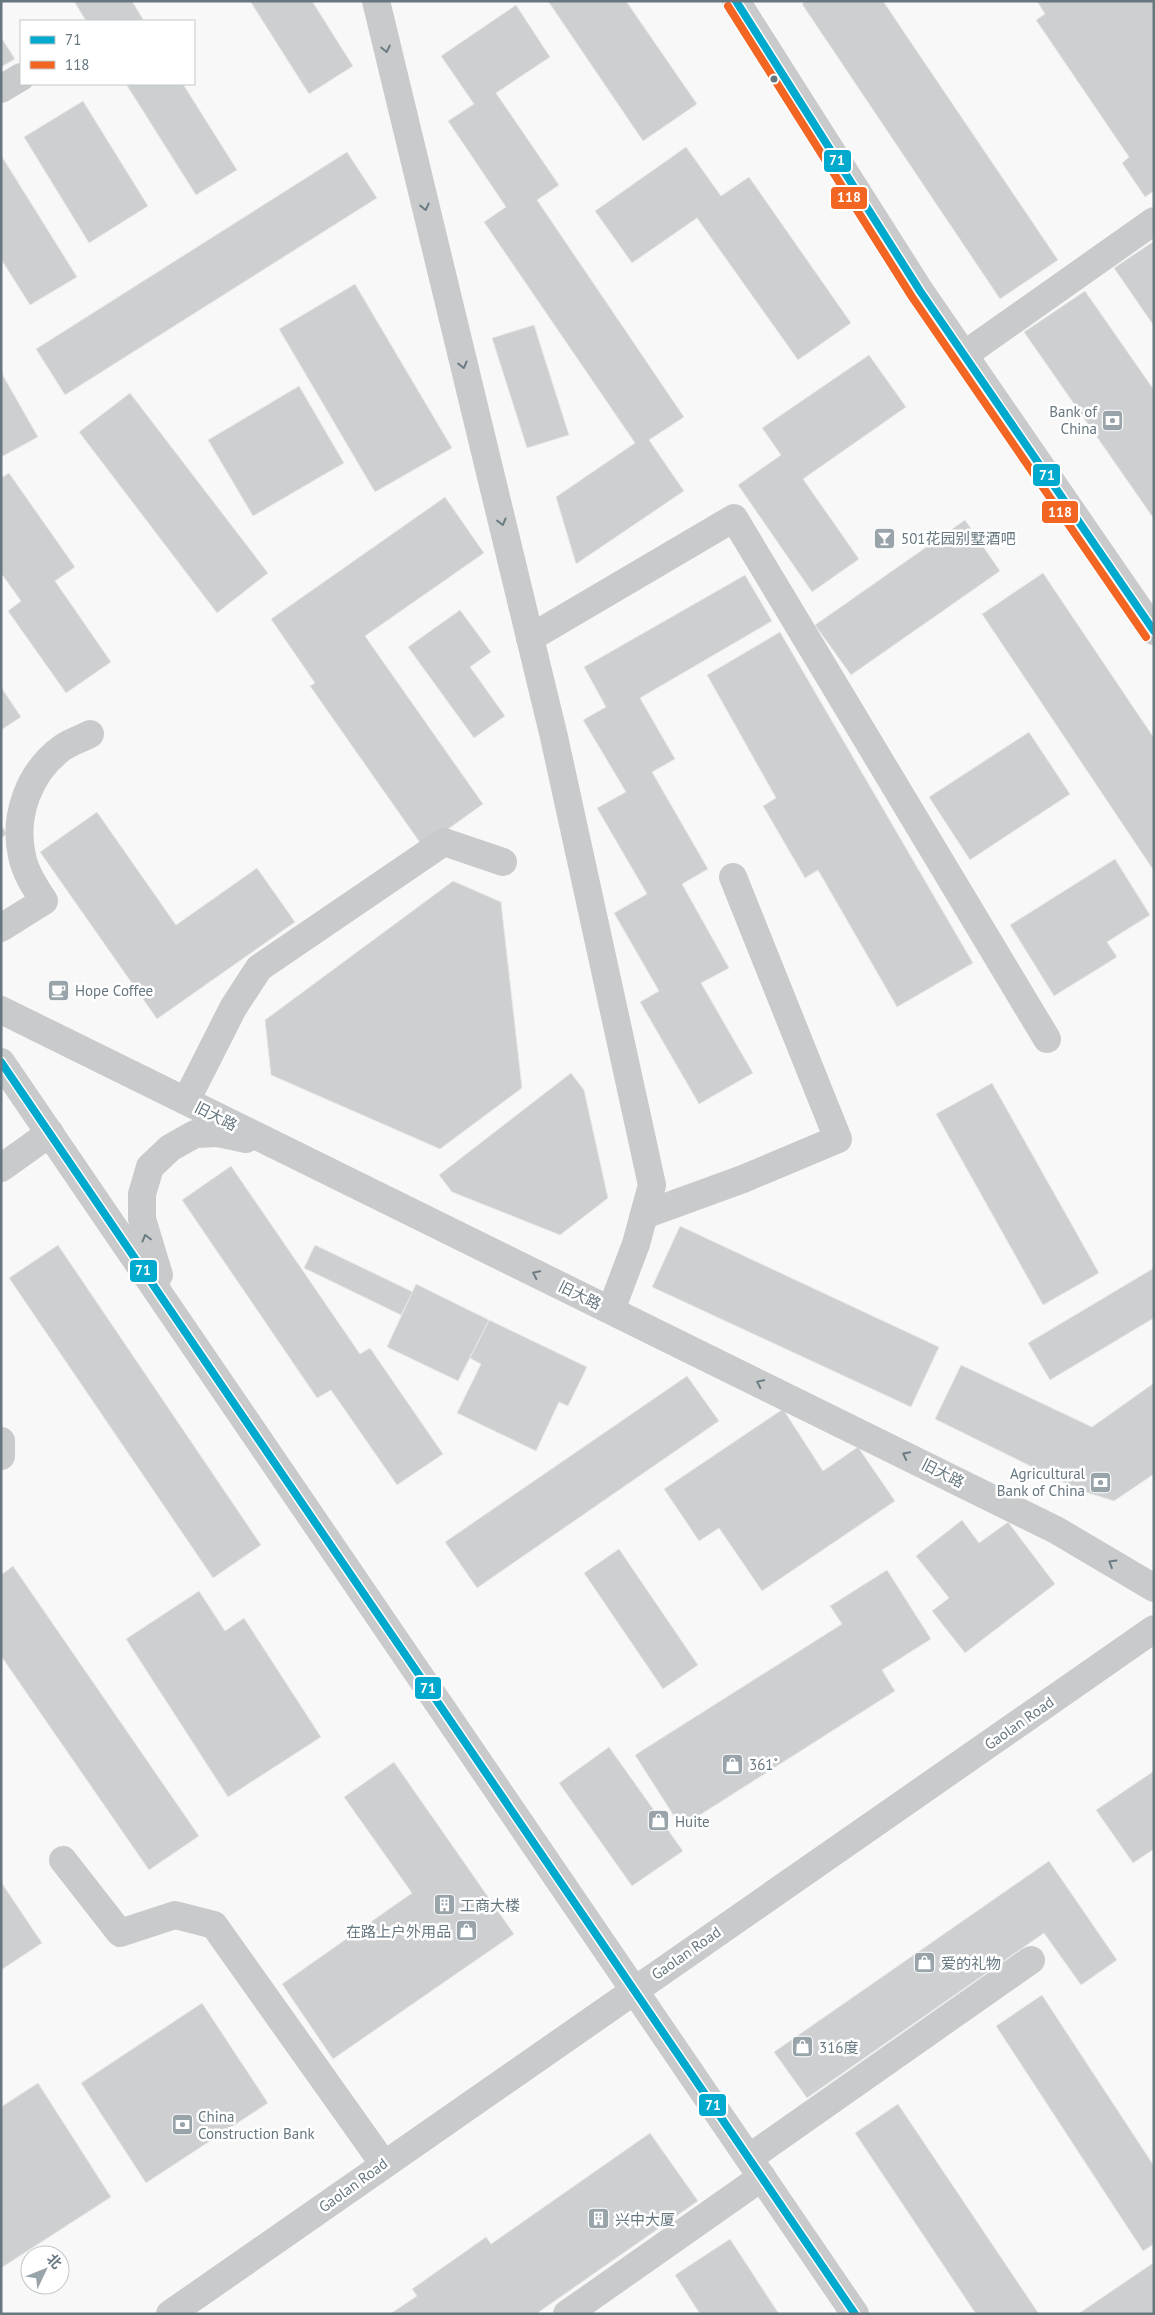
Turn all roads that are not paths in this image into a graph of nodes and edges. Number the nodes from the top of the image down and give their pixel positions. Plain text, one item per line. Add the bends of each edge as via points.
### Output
1 (376, 1) edge
2 (736, 1) edge
3 (20, 78) edge
4 (1, 88) edge
5 (1154, 221) edge
6 (964, 355) junction
7 (1154, 631) edge
8 (530, 638) junction
9 (90, 734) dead end
10 (503, 862) dead end
11 (733, 877) dead end
12 (1, 928) edge
13 (1, 1010) edge
14 (1047, 1039) dead end
15 (1, 1062) edge
16 (186, 1101) junction
17 (50, 1133) junction
18 (308, 1162) junction
19 (1, 1168) edge
20 (644, 1215) junction
21 (611, 1310) junction
22 (195, 1346) junction
23 (1, 1441) edge
24 (1, 1456) edge
25 (1154, 1588) edge
26 (1154, 1629) edge
27 (63, 1860) dead end
28 (1031, 1960) dead end
29 (635, 1988) junction
30 (383, 2163) junction
31 (756, 2167) junction
32 (170, 2314) edge
33 (567, 2314) edge
34 (855, 2314) edge

1 -> 8 street
2 - 6 street
3 - 4 street
5 - 6 street
6 - 7 street
8 - 14 street via 734,518
8 - 20 street via 652,1185
9 - 12 street via 63,748 40,769 25,796 19,826 22,857 44,901
10 - 16 street via 444,842 259,968 234,1008
11 - 20 street via 838,1139 743,1179
13 - 16 street, 旧大路
15 - 17 street
16 - 18 street, 旧大路
17 - 19 street
17 - 22 street
21 -> 18 street, 旧大路
22 -> 18 street via 170,1300 148,1243 142,1219 142,1194 150,1167 170,1148 195,1134 218,1133 257,1142
20 - 21 street
25 -> 21 street, 旧大路 via 1056,1530
22 - 29 street
23 - 24 street
26 - 29 street, Gaolan Road
27 - 30 street via 120,1933 175,1915 214,1925
28 - 31 street
29 - 30 street, Gaolan Road
29 - 31 street
30 - 32 street, Gaolan Road
31 - 33 street
31 - 34 street

